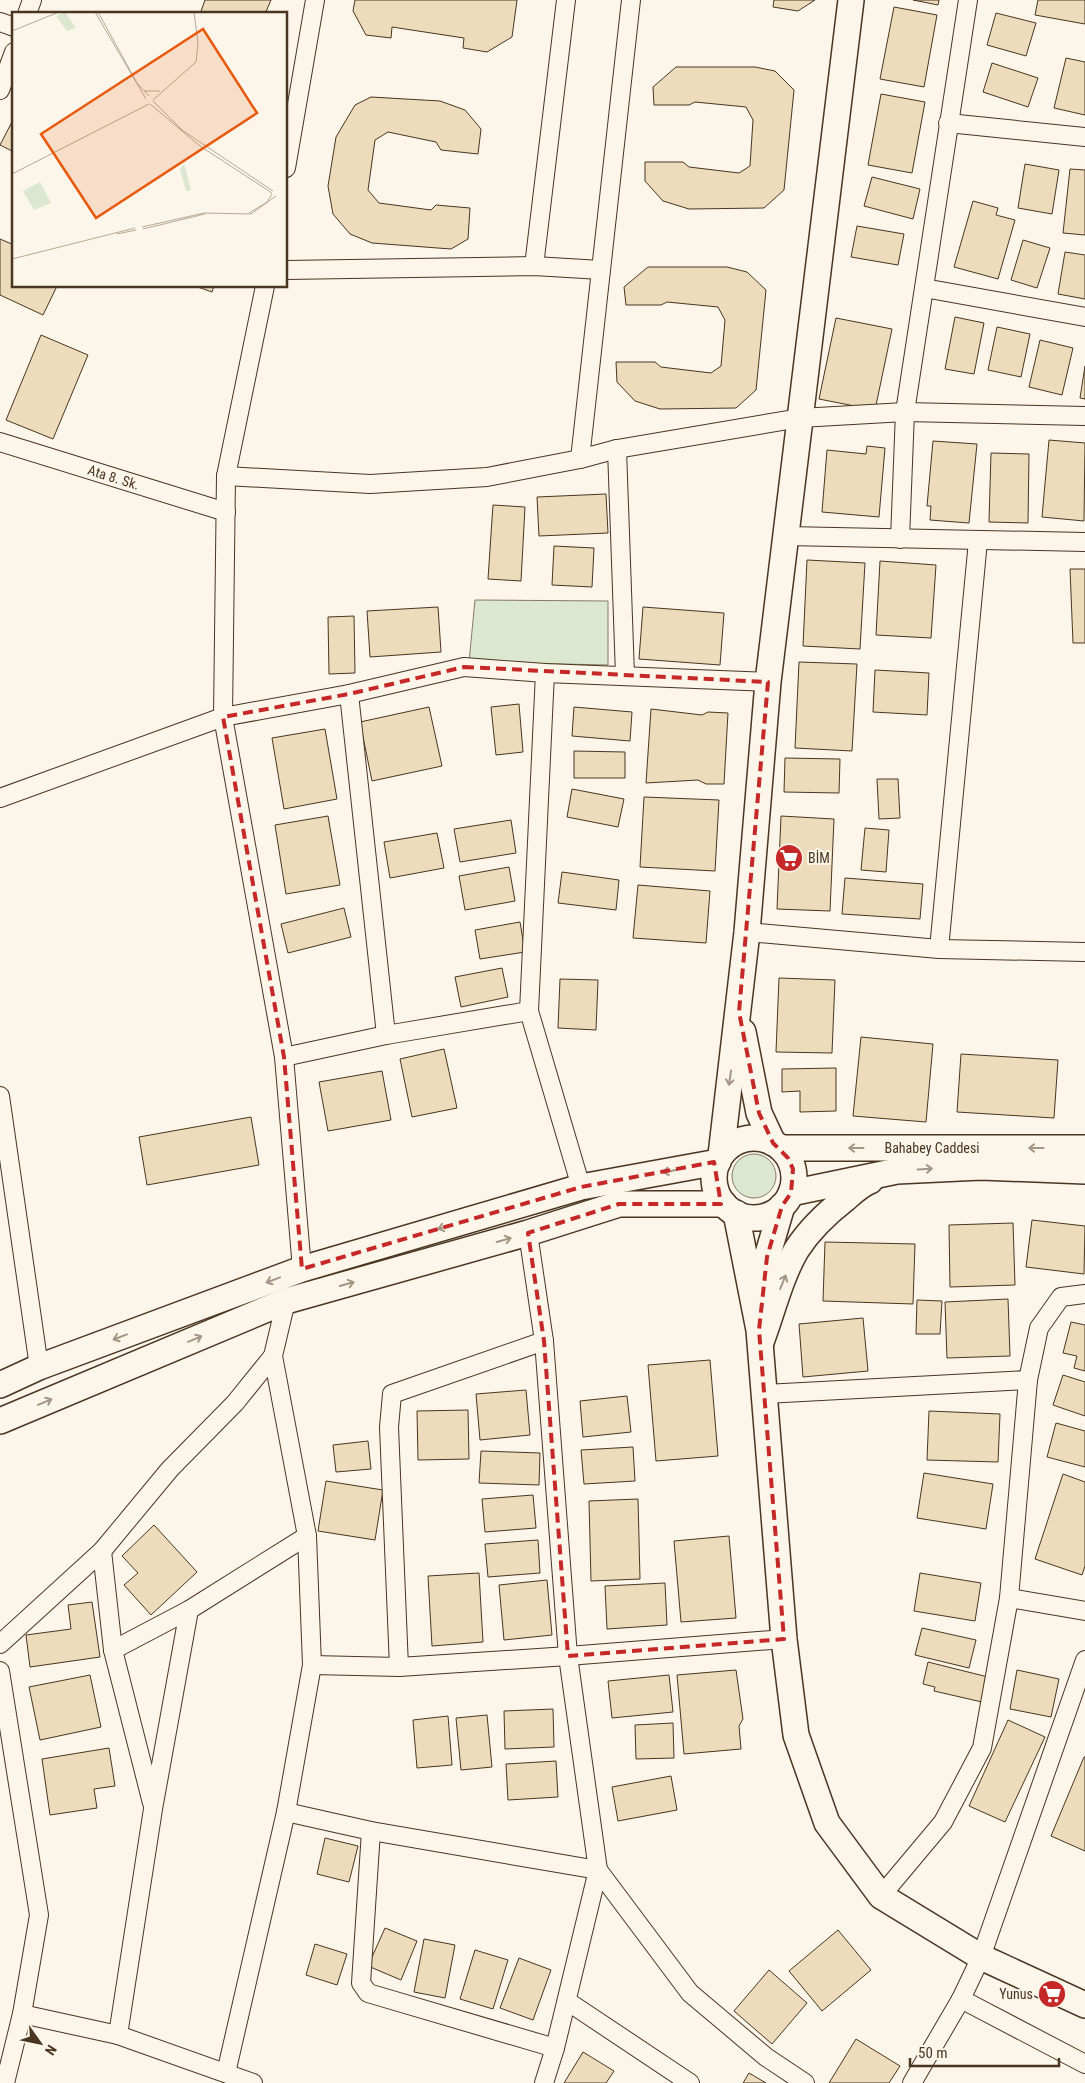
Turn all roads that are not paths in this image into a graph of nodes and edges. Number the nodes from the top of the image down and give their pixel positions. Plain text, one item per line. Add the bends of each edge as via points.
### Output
1 (32, 0) edge
2 (315, 0) edge
3 (566, 0) edge
4 (631, 0) edge
5 (851, 0) edge
6 (968, 0) edge
7 (28, 12) edge
8 (0, 22) edge
9 (12, 26) edge
10 (12, 57) edge
11 (0, 90) edge
12 (290, 123) edge
13 (948, 123) junction
14 (1085, 137) edge
15 (288, 146) edge
16 (534, 266) junction
17 (288, 270) edge
18 (601, 270) junction
19 (265, 288) edge
20 (924, 288) junction
21 (1085, 317) edge
22 (905, 412) junction
23 (1085, 416) edge
24 (800, 418) junction
25 (0, 442) edge
26 (617, 449) junction
27 (580, 459) junction
28 (226, 476) junction
29 (226, 512) junction
30 (786, 536) junction
31 (900, 539) junction
32 (978, 541) junction
33 (1085, 542) edge
34 (545, 673) junction
35 (625, 676) junction
36 (768, 682) junction
37 (349, 694) junction
38 (223, 717) junction
39 (0, 798) edge
40 (747, 932) junction
41 (939, 948) junction
42 (1085, 952) edge
43 (529, 1011) junction
44 (739, 1012) junction
45 (386, 1034) junction
46 (284, 1057) junction
47 (0, 1096) edge
48 (4, 1140) edge
49 (777, 1145) junction
50 (1085, 1148) edge
51 (720, 1158) junction
52 (897, 1171) junction
53 (1085, 1171) edge
54 (581, 1187) junction
55 (786, 1199) junction
56 (730, 1209) junction
57 (528, 1233) junction
58 (302, 1269) junction
59 (1085, 1294) edge
60 (286, 1301) junction
61 (760, 1337) junction
62 (544, 1341) junction
63 (273, 1356) junction
64 (39, 1367) junction
65 (1028, 1380) junction
66 (0, 1385) edge
67 (765, 1394) junction
68 (0, 1421) edge
69 (307, 1536) junction
70 (102, 1551) junction
71 (1009, 1598) junction
72 (189, 1610) junction
73 (1085, 1611) edge
74 (784, 1639) junction
75 (0, 1644) edge
76 (113, 1650) junction
77 (568, 1656) junction
78 (1085, 1660) edge
79 (312, 1665) junction
80 (399, 1668) junction
81 (0, 1671) edge
82 (154, 1809) junction
83 (286, 1812) junction
84 (371, 1830) junction
85 (598, 1870) junction
86 (881, 1896) junction
87 (980, 1957) junction
88 (961, 1999) junction
89 (566, 2001) junction
90 (1085, 2005) edge
91 (22, 2014) junction
92 (118, 2035) junction
93 (555, 2048) junction
94 (1085, 2064) edge
95 (226, 2073) junction
96 (916, 2081) edge
97 (5, 2083) edge
98 (253, 2083) edge
99 (544, 2083) edge
100 (690, 2083) edge
101 (805, 2083) edge

1 - 7 street
2 - 12 street
3 - 16 street
4 - 18 street
5 - 24 street
6 - 13 street
8 - 9 street
10 - 11 street
12 - 15 street
13 - 14 street
13 - 20 street
16 - 17 street
16 - 18 street
18 - 27 street
19 - 28 street
20 - 21 street
20 - 22 street
22 - 23 street
22 - 24 street
22 - 31 street
24 - 26 street
24 - 30 street
25 - 29 street, Ata 8. Sk.
26 - 27 street
26 - 35 street
27 - 28 street via 487,477 370,484
28 - 29 street
29 - 38 street
30 - 31 street
30 - 36 street
31 - 32 street
32 - 33 street
32 - 41 street
34 - 35 street
34 - 37 street via 464,667
34 - 43 street
35 - 36 street
36 - 40 street
37 - 38 street
37 - 45 street
38 - 39 street
38 - 46 street
40 - 41 street
40 - 44 street
41 - 42 street
43 - 45 street
43 - 54 street
44 - 49 street via 759,1113
44 -> 51 street
45 - 46 street
46 - 58 street
47 - 48 street
48 - 64 street
50 -> 49 street, Bahabey Caddesi
49 - 51 street via 750,1138 729,1147
49 - 55 street via 793,1169 794,1181
51 -> 54 street
51 - 56 street via 715,1184 718,1195
52 -> 53 street, Bahabey Caddesi via 981,1167
52 - 55 street, Bahabey Caddesi
61 -> 52 street via 797,1250 816,1224 864,1183
54 -> 58 street
55 - 56 street via 772,1213 760,1217 748,1217
55 - 61 street via 767,1257
56 - 57 street via 620,1204
56 - 61 street
60 -> 57 street
57 - 62 street
58 -> 64 street
59 - 65 street via 1061,1297 1039,1328
60 - 63 street
68 -> 60 street
61 - 67 street
62 - 77 street
62 - 80 street via 392,1394 389,1427
63 - 69 street
63 - 70 street via 235,1403 170,1469
64 - 66 street
65 - 67 street
65 - 71 street
67 - 74 street
69 - 72 street
69 - 79 street
70 - 75 street
70 - 76 street
71 - 73 street
71 - 86 street via 982,1748 943,1822
72 - 76 street
72 - 82 street
74 - 77 street
74 - 86 street via 796,1735 827,1823
76 - 82 street
77 - 80 street
77 - 85 street
78 - 87 street
79 - 80 street
79 - 83 street
81 - 91 street via 39,1915
82 - 92 street
83 - 84 street
83 - 95 street
84 - 85 street
84 - 93 street via 361,1983 368,1993
85 - 89 street
85 - 101 street via 690,1993 766,2057
86 - 87 street
87 - 88 street
87 - 90 street
88 - 94 street
88 - 96 street
89 - 93 street
89 - 100 street
91 - 92 street
91 - 97 street
92 - 95 street
93 - 99 street
95 - 98 street

